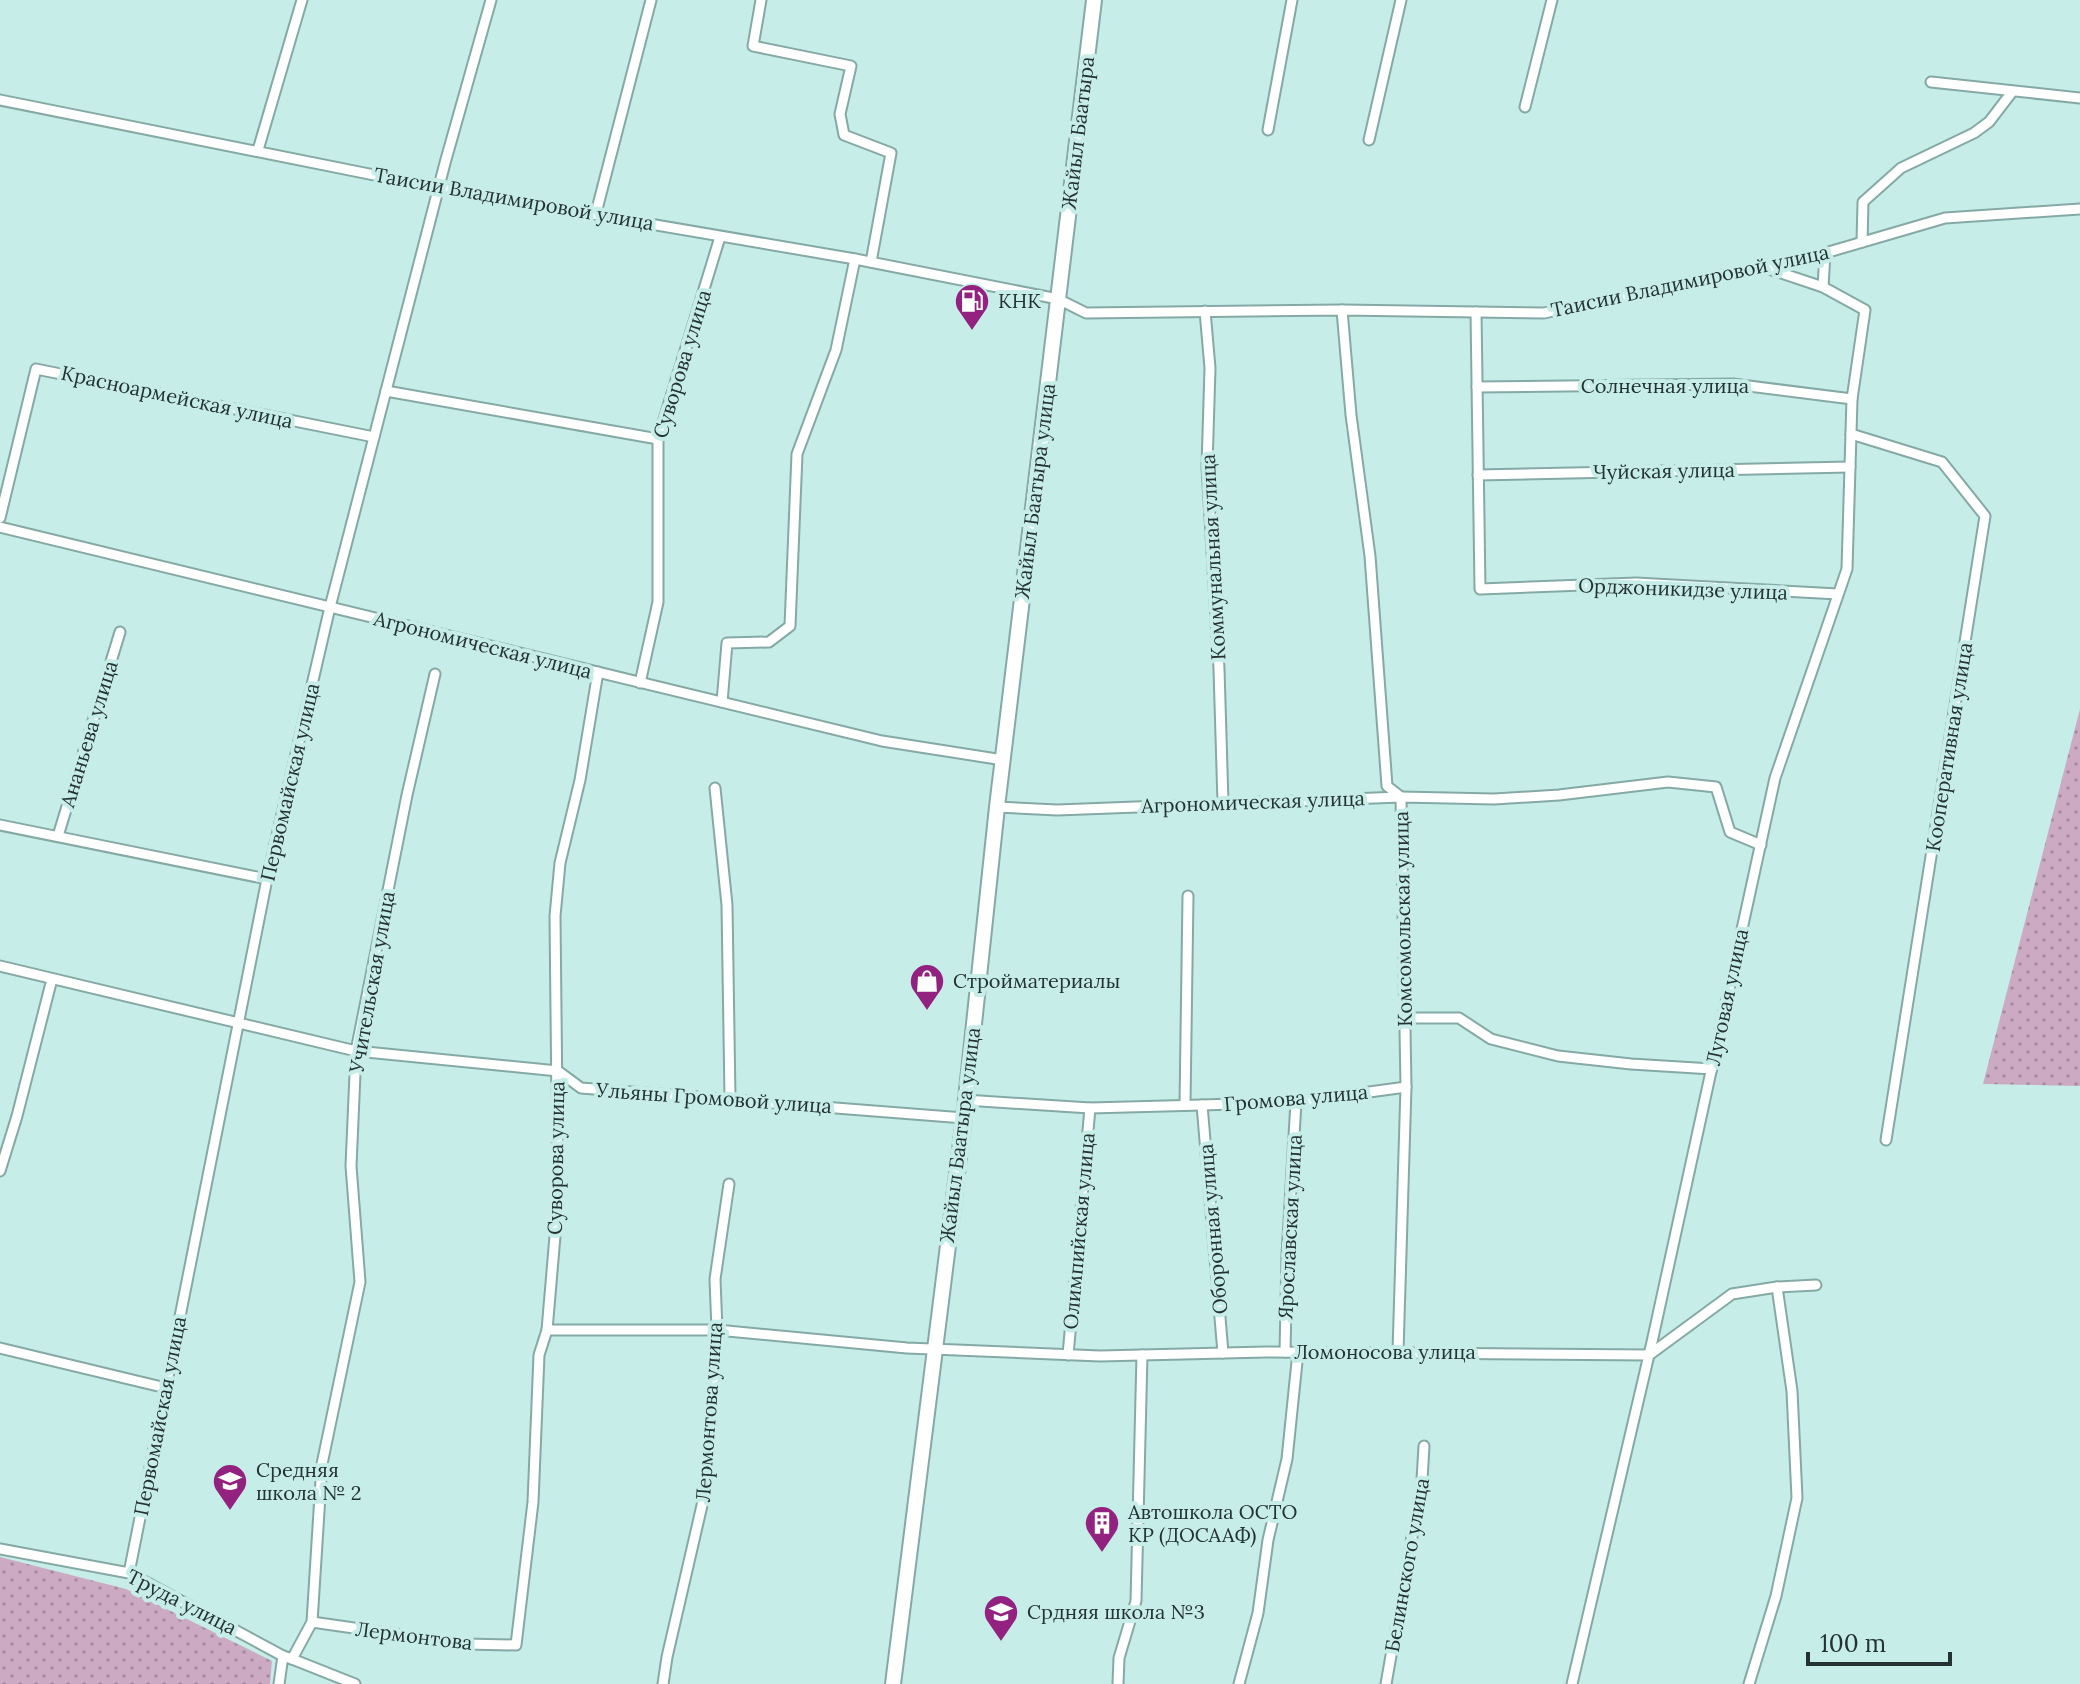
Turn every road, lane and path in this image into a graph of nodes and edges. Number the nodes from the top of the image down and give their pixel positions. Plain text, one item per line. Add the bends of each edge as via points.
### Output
1 (302, 0) edge
2 (491, 0) edge
3 (651, 0) edge
4 (761, 0) edge
5 (1094, 0) edge
6 (1292, 0) edge
7 (1401, 0) edge
8 (1552, 0) edge
9 (1931, 82) dead end
10 (2012, 92) junction
11 (2080, 98) edge
12 (0, 100) edge
13 (1525, 107) dead end
14 (1268, 130) dead end
15 (1369, 140) dead end
16 (258, 150) junction
17 (439, 188) junction
18 (2080, 209) edge
19 (596, 213) junction
20 (720, 237) junction
21 (1862, 242) junction
22 (1825, 253) junction
23 (855, 259) junction
24 (871, 262) junction
25 (1761, 266) junction
26 (1823, 287) junction
27 (1058, 299) junction
28 (1342, 310) junction
29 (1205, 311) junction
30 (1476, 312) junction
31 (1477, 387) junction
32 (386, 391) junction
33 (1852, 399) junction
34 (1851, 434) junction
35 (374, 437) junction
36 (658, 439) junction
37 (1850, 467) junction
38 (1478, 475) junction
39 (0, 518) edge
40 (0, 527) edge
41 (1838, 594) junction
42 (330, 607) junction
43 (120, 632) dead end
44 (598, 672) junction
45 (435, 674) dead end
46 (640, 683) junction
47 (722, 702) junction
48 (1003, 760) junction
49 (715, 788) dead end
50 (1401, 797) junction
51 (1223, 803) junction
52 (997, 807) junction
53 (0, 825) edge
54 (58, 836) junction
55 (1761, 845) junction
56 (267, 879) junction
57 (1188, 896) dead end
58 (0, 966) edge
59 (52, 979) junction
60 (1404, 1018) junction
61 (238, 1023) junction
62 (356, 1051) junction
63 (1712, 1069) junction
64 (558, 1071) junction
65 (1406, 1087) junction
66 (730, 1098) junction
67 (965, 1100) junction
68 (1296, 1102) junction
69 (1185, 1104) junction
70 (1202, 1105) junction
71 (1090, 1108) junction
72 (964, 1118) junction
73 (1886, 1140) dead end
74 (0, 1171) edge
75 (729, 1184) dead end
76 (1816, 1285) dead end
77 (1777, 1287) junction
78 (547, 1330) junction
79 (717, 1330) junction
80 (0, 1348) edge
81 (933, 1350) junction
82 (1285, 1352) junction
83 (1298, 1352) junction
84 (1398, 1352) junction
85 (1223, 1353) junction
86 (1068, 1355) junction
87 (1142, 1355) junction
88 (1649, 1355) junction
89 (166, 1388) junction
90 (1424, 1446) dead end
91 (0, 1549) edge
92 (129, 1573) junction
93 (312, 1622) junction
94 (516, 1645) joint
95 (288, 1658) junction
96 (279, 1684) edge
97 (355, 1684) edge
98 (663, 1684) edge
99 (893, 1684) edge
100 (1118, 1684) edge
101 (1239, 1684) edge
102 (1386, 1684) edge
103 (1572, 1684) edge
104 (1749, 1684) edge

1 - 16 street
2 - 17 street, Первомайская улица
3 - 19 street
4 - 24 street via 753,46 851,66 840,114 844,135 891,153
5 - 27 highway, Жайыл Баатыра
6 - 14 street
7 - 15 street
8 - 13 street
9 - 10 street
10 - 11 street
10 - 21 street via 1989,122 1901,168 1863,202
12 - 16 street, Таисии Владимировой улица
16 - 17 street, Таисии Владимировой улица
17 - 19 street, Таисии Владимировой улица
17 - 32 street, Первомайская улица
18 - 21 street, Таисии Владимировой улица via 1945,218
19 - 20 street, Таисии Владимировой улица
20 - 23 street, Таисии Владимировой улица
20 - 36 street, Суворова улица
21 - 22 street, Таисии Владимировой улица
22 - 25 street, Таисии Владимировой улица
22 - 26 street
23 - 24 street, Таисии Владимировой улица
23 - 47 street via 836,350 797,454 790,626 769,642 727,643
24 - 27 street, Таисии Владимировой улица
25 - 26 street
25 - 30 street, Таисии Владимировой улица via 1544,313
26 - 33 street, Луговая улица via 1865,310
27 - 29 street, Таисии Владимировой улица via 1086,313
27 - 48 highway, Жайыл Баатыра улица
28 - 29 street, Таисии Владимировой улица
28 - 30 street, Таисии Владимировой улица
28 - 50 street, Комсомольская улица via 1370,556 1387,786
29 - 51 street, Коммунальная улица
30 - 31 street
31 - 33 street, Солнечная улица via 1733,384
31 - 38 street
32 - 35 street, Первомайская улица
32 - 36 street
33 - 34 street, Луговая улица
34 - 37 street, Луговая улица
34 - 73 street, Кооперативная улица via 1942,462 1985,516
35 - 39 street, Красноармейская улица via 36,369
35 - 42 street, Первомайская улица
36 - 46 street, Суворова улица via 658,602
37 - 38 street, Чуйская улица
37 - 41 street, Луговая улица via 1847,569
38 - 41 street, Орджоникидзе улица via 1480,589 1636,583
40 - 42 street, Агрономическая улица
41 - 55 street, Луговая улица via 1775,778
42 - 44 street, Агрономическая улица
42 - 56 street, Первомайская улица
43 - 54 street, Ананьева улица
44 - 46 street, Агрономическая улица
44 - 64 street, Суворова улица via 560,863 555,916
45 - 62 street, Учительская улица
46 - 47 street, Агрономическая улица
47 - 48 street, Агрономическая улица via 882,741
48 - 52 highway, Жайыл Баатыра улица
49 - 66 street via 727,905
50 - 51 street, Агрономическая улица
50 - 55 street, Агрономическая улица via 1494,799 1668,782 1716,787 1730,832
50 - 60 street, Комсомольская улица
51 - 52 street, Агрономическая улица via 1057,810
52 - 67 highway, Жайыл Баатыра улица
53 - 54 street
54 - 56 street
55 - 63 street, Луговая улица
56 - 61 street, Первомайская улица
57 - 69 street
58 - 59 street, Ульяны Громовой улица
59 - 61 street, Ульяны Громовой улица
59 - 74 street
60 - 63 street via 1459,1018 1491,1039 1558,1056
60 - 65 street, Комсомольская улица
61 - 62 street, Ульяны Громовой улица
61 - 89 street, Первомайская улица
62 - 64 street, Ульяны Громовой улица
62 - 93 street, Учительская улица via 351,1166 360,1282 322,1464
63 - 88 street, Луговая улица
64 - 66 street, Ульяны Громовой улица via 581,1088
64 - 78 street, Суворова улица via 558,1201
65 - 68 street, Громова улица
65 - 84 street, Комсомольская улица
66 - 72 street, Ульяны Громовой улица
67 - 71 street, Громова улица
67 - 72 highway, Жайыл Баатыра улица
68 - 70 street, Громова улица
68 - 82 street, Ярославская улица
69 - 70 street, Громова улица
69 - 71 street, Громова улица
70 - 85 street, Оборонная улица
71 - 86 street, Олимпийская улица
72 - 81 highway, Жайыл Баатыра улица
75 - 79 street, Лермонтова улица via 715,1279
76 - 77 street
77 - 88 street via 1732,1294
77 - 104 street via 1792,1391 1797,1498 1776,1596
78 - 79 street, Ломоносова улица
78 - 94 street, Суворова улица via 539,1355 533,1502
79 - 81 street, Ломоносова улица
79 - 98 street, Лермонтова улица via 706,1488
80 - 89 street
81 - 86 street, Ломоносова улица
81 - 99 highway, Жайыл Баатыра улица
82 - 83 street, Ломоносова улица
82 - 85 street, Ломоносова улица
83 - 84 street, Ломоносова улица
83 - 101 street via 1287,1459
84 - 88 street, Ломоносова улица
85 - 87 street, Ломоносова улица
86 - 87 street, Ломоносова улица
87 - 100 street via 1136,1601 1119,1658
88 - 103 street, Луговая улица
89 - 92 street, Первомайская улица
90 - 102 street, Белинского улица
91 - 92 street, Труда улица
92 - 95 street, Труда улица
93 - 94 street, Лермонтова via 465,1644
93 - 95 street, Учительская улица
95 - 96 street
95 - 97 street, Труда улица

